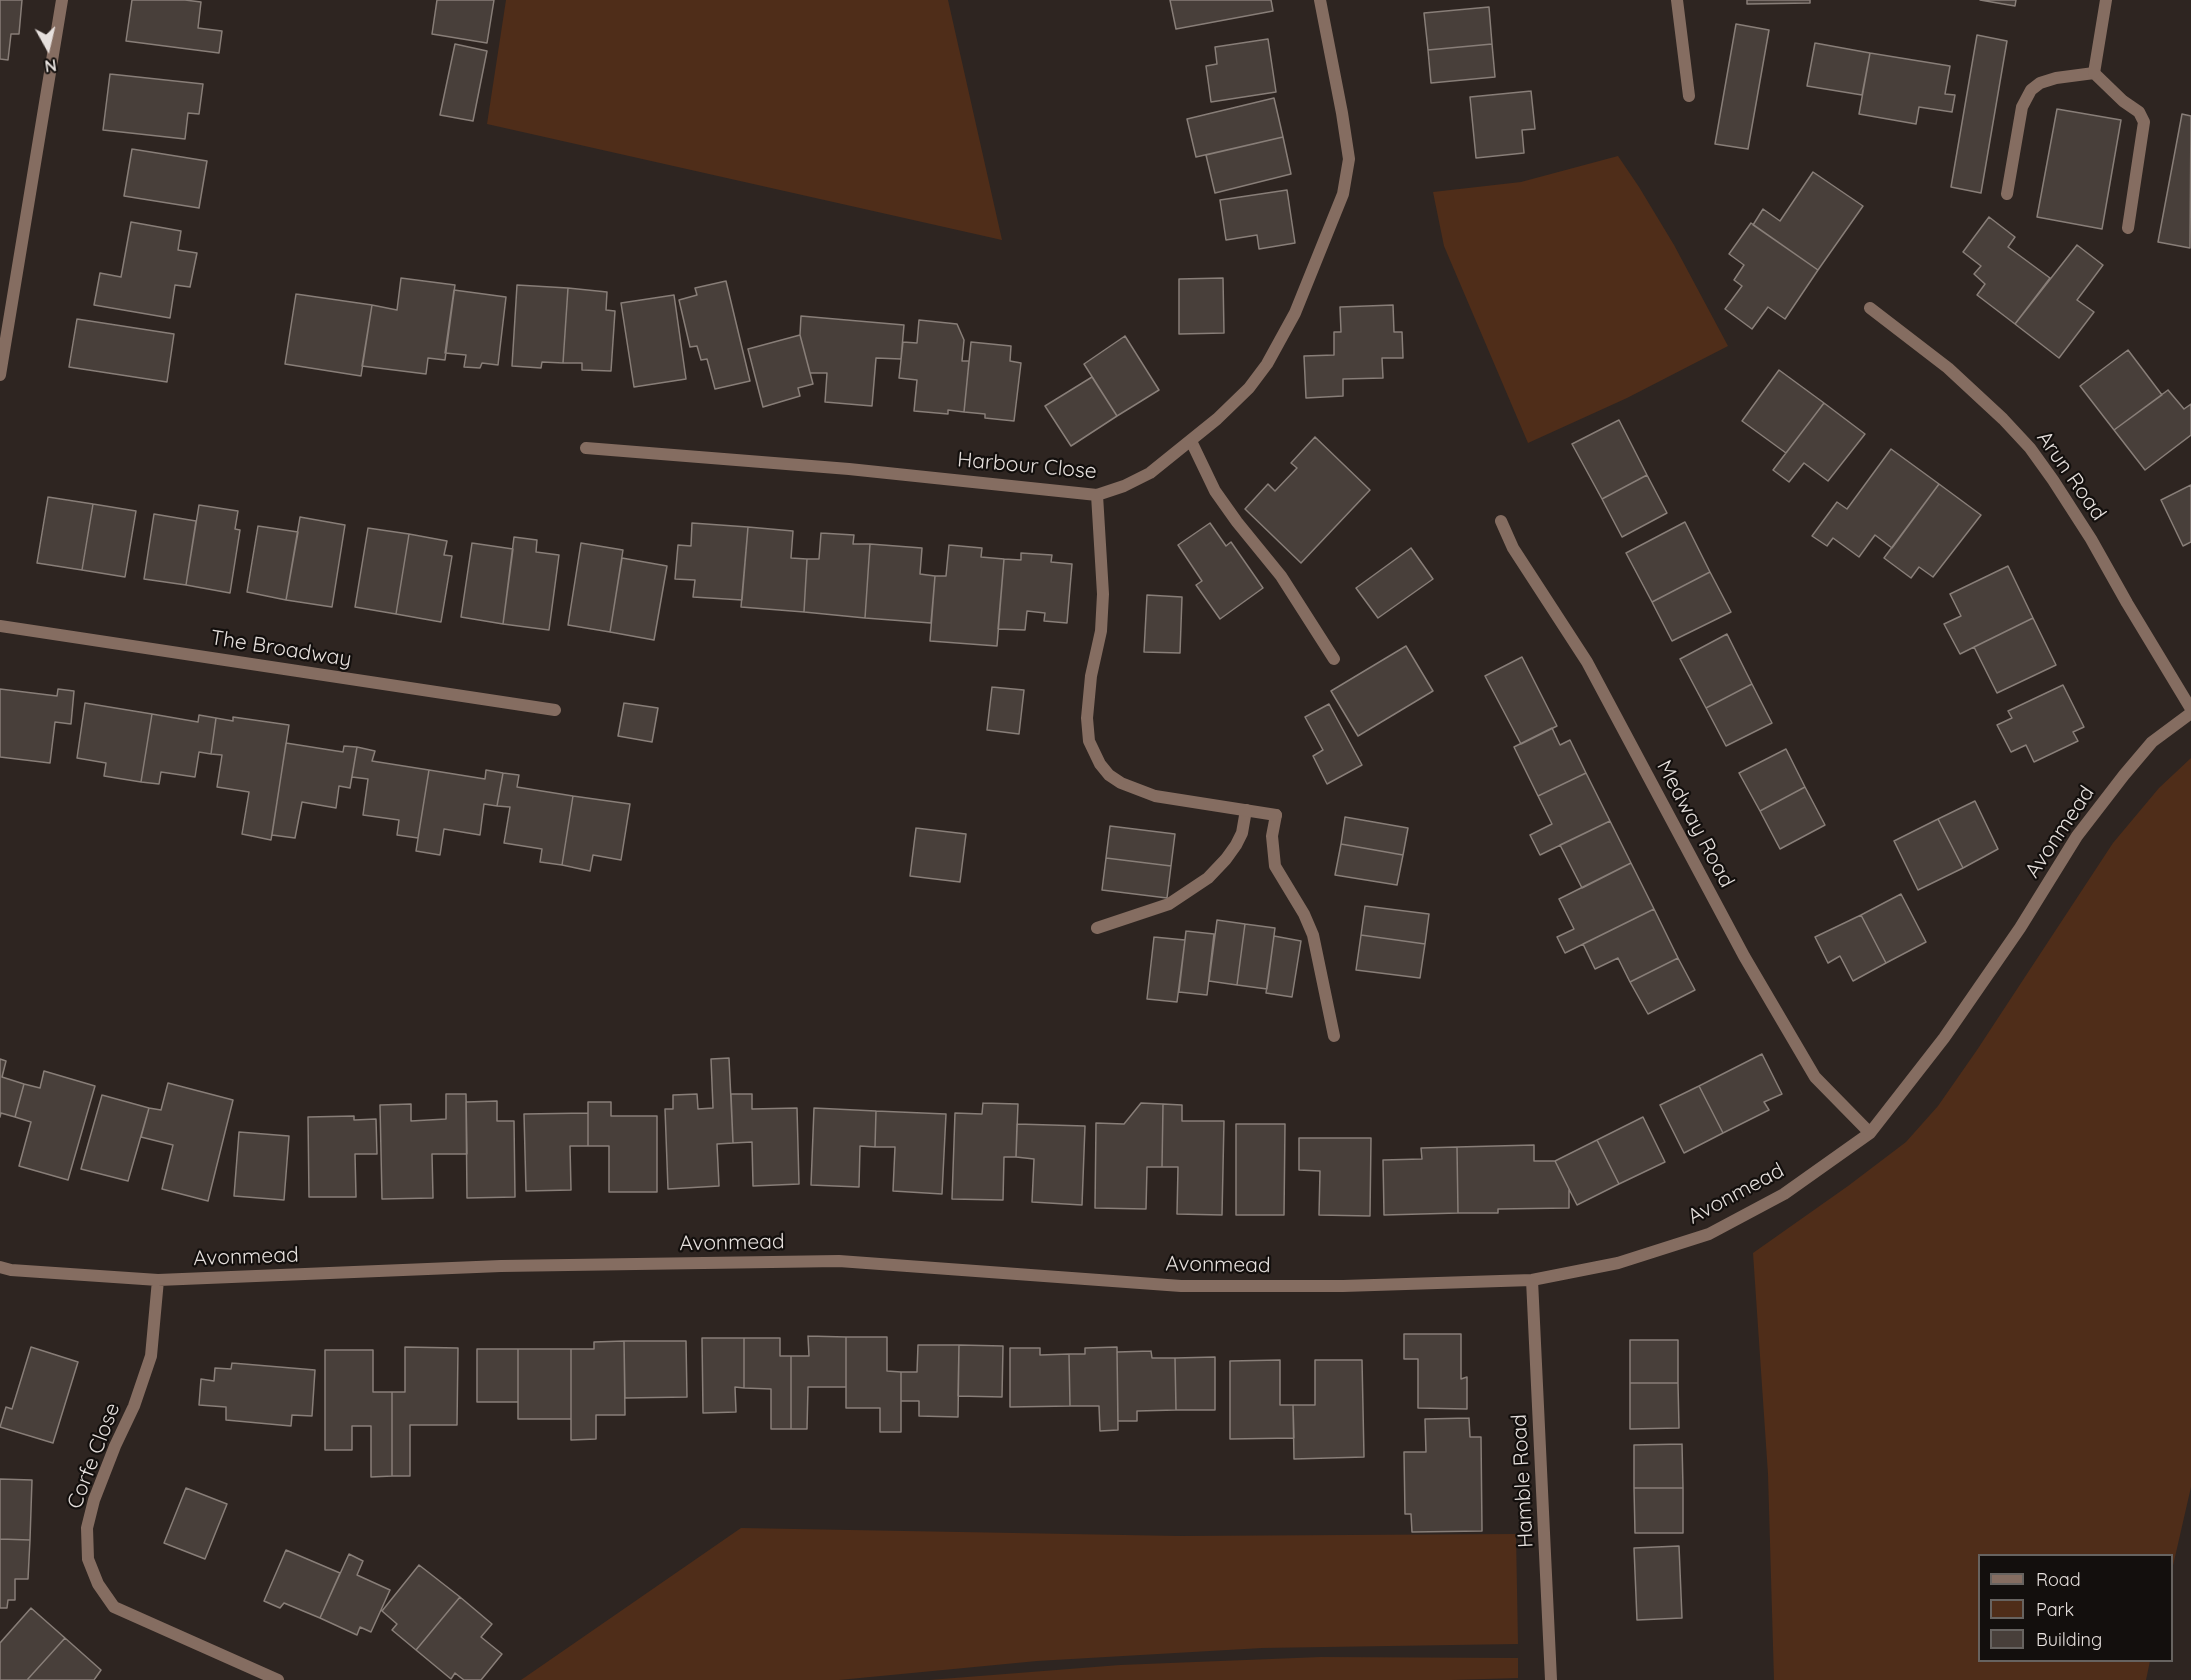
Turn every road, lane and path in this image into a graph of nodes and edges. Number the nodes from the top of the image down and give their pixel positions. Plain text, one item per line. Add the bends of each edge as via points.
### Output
1 (62, 0) edge
2 (1320, 0) edge
3 (1677, 0) edge
4 (2106, 0) edge
5 (2094, 73) junction
6 (1689, 96) dead end
7 (2007, 194) dead end
8 (2128, 228) dead end
9 (1870, 308) dead end
10 (0, 375) edge
11 (1191, 441) junction
12 (586, 448) dead end
13 (1097, 495) junction
14 (1501, 521) dead end
15 (0, 626) edge
16 (1334, 660) dead end
17 (555, 710) dead end
18 (2191, 711) edge
19 (1246, 810) junction
20 (1097, 928) dead end
21 (1334, 1036) dead end
22 (1870, 1133) junction
23 (0, 1267) edge
24 (158, 1280) junction
25 (1532, 1280) junction
26 (278, 1680) edge
27 (1551, 1680) edge

1 - 10 street
2 - 11 street, Harbour Close via 1342,113 1349,159 1347,177 1334,220 1280,343 1249,388
3 - 6 street
4 - 5 street
5 - 7 street via 2056,78 2031,90 2022,107
5 - 8 street via 2139,111 2144,122
9 - 18 street, Arun Road via 1948,368 2030,448 2091,539
11 - 13 street, Harbour Close via 1150,473
11 - 16 street via 1215,491 1281,576
12 - 13 street, Harbour Close via 849,469
13 - 19 street via 1103,594 1087,718 1089,741 1100,764 1121,783 1155,796
14 - 22 street, Medway Road via 1513,548 1587,662 1744,956 1815,1077
15 - 17 street, The Broadway
18 - 22 street, Avonmead via 2152,742 2077,836 1950,1029
19 - 20 street via 1236,845 1208,878 1169,904
19 - 21 street via 1276,815 1272,837 1275,866 1313,935
22 - 25 street, Avonmead via 1784,1194 1709,1234 1618,1263
23 - 24 street, Avonmead
24 - 25 street, Avonmead via 501,1266 839,1261 1181,1286
24 - 26 street, Corfe Close via 151,1356 94,1500 87,1528 88,1559 98,1584 114,1607
25 - 27 street, Hamble Road

